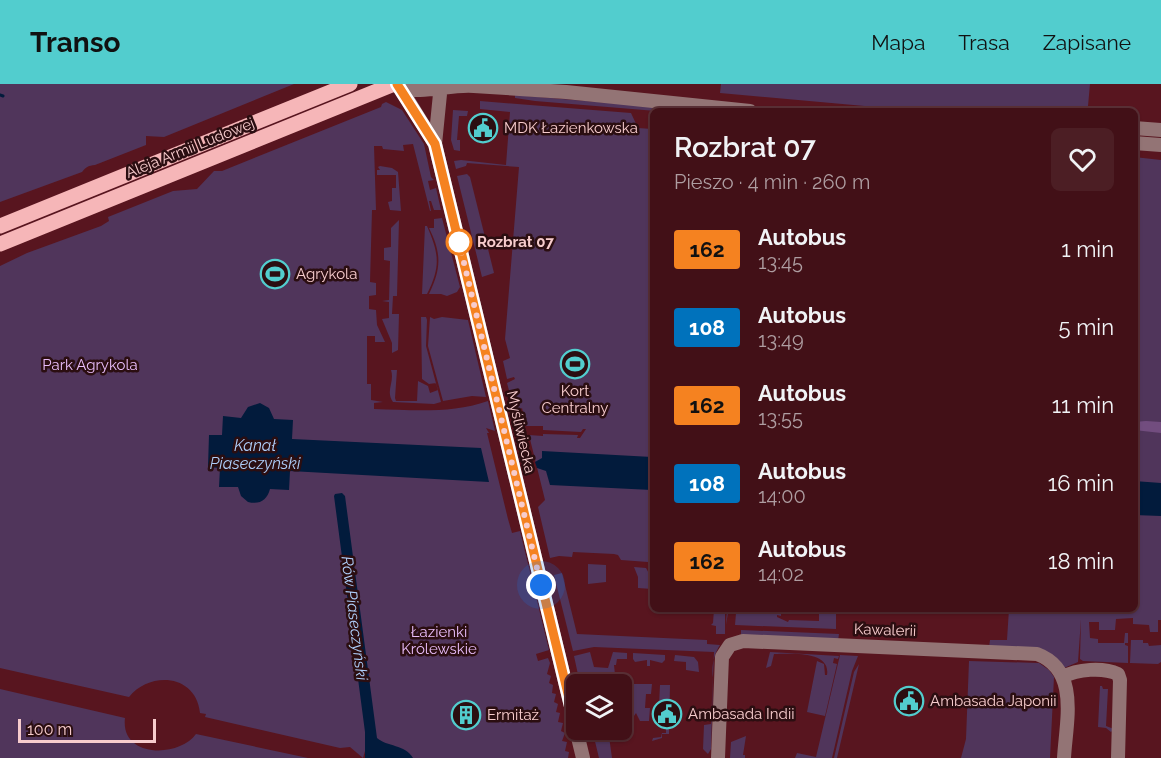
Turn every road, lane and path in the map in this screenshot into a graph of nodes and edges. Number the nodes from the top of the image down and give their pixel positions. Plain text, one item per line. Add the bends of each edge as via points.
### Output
1 (350, 84) edge
2 (546, 84) edge
3 (395, 85) edge
4 (441, 86) edge
5 (566, 92) junction
6 (721, 108) edge
7 (1138, 128) edge
8 (1161, 130) edge
9 (1138, 143) edge
10 (435, 144) junction
11 (1161, 145) edge
12 (0, 226) edge
13 (0, 244) edge
14 (1063, 677) junction
15 (566, 687) edge
16 (579, 740) edge
17 (583, 758) edge
18 (718, 758) edge
19 (1064, 758) edge
20 (1118, 758) edge

1 - 12 main road, Aleja Armii Ludowej
2 - 5 street
3 - 4 street via 417,91
3 - 10 street, Myśliwiecka
3 - 13 main road, Aleja Armii Ludowej
4 - 5 street
4 - 10 street, Myśliwiecka
5 - 6 street
7 - 8 street
9 - 11 street
10 - 15 street, Myśliwiecka
14 - 18 street, Kawalerii via 1049,660 1030,653 735,642 722,661
14 - 19 street via 1067,692
14 - 20 street via 1082,671 1118,674
16 - 17 street, Myśliwiecka

